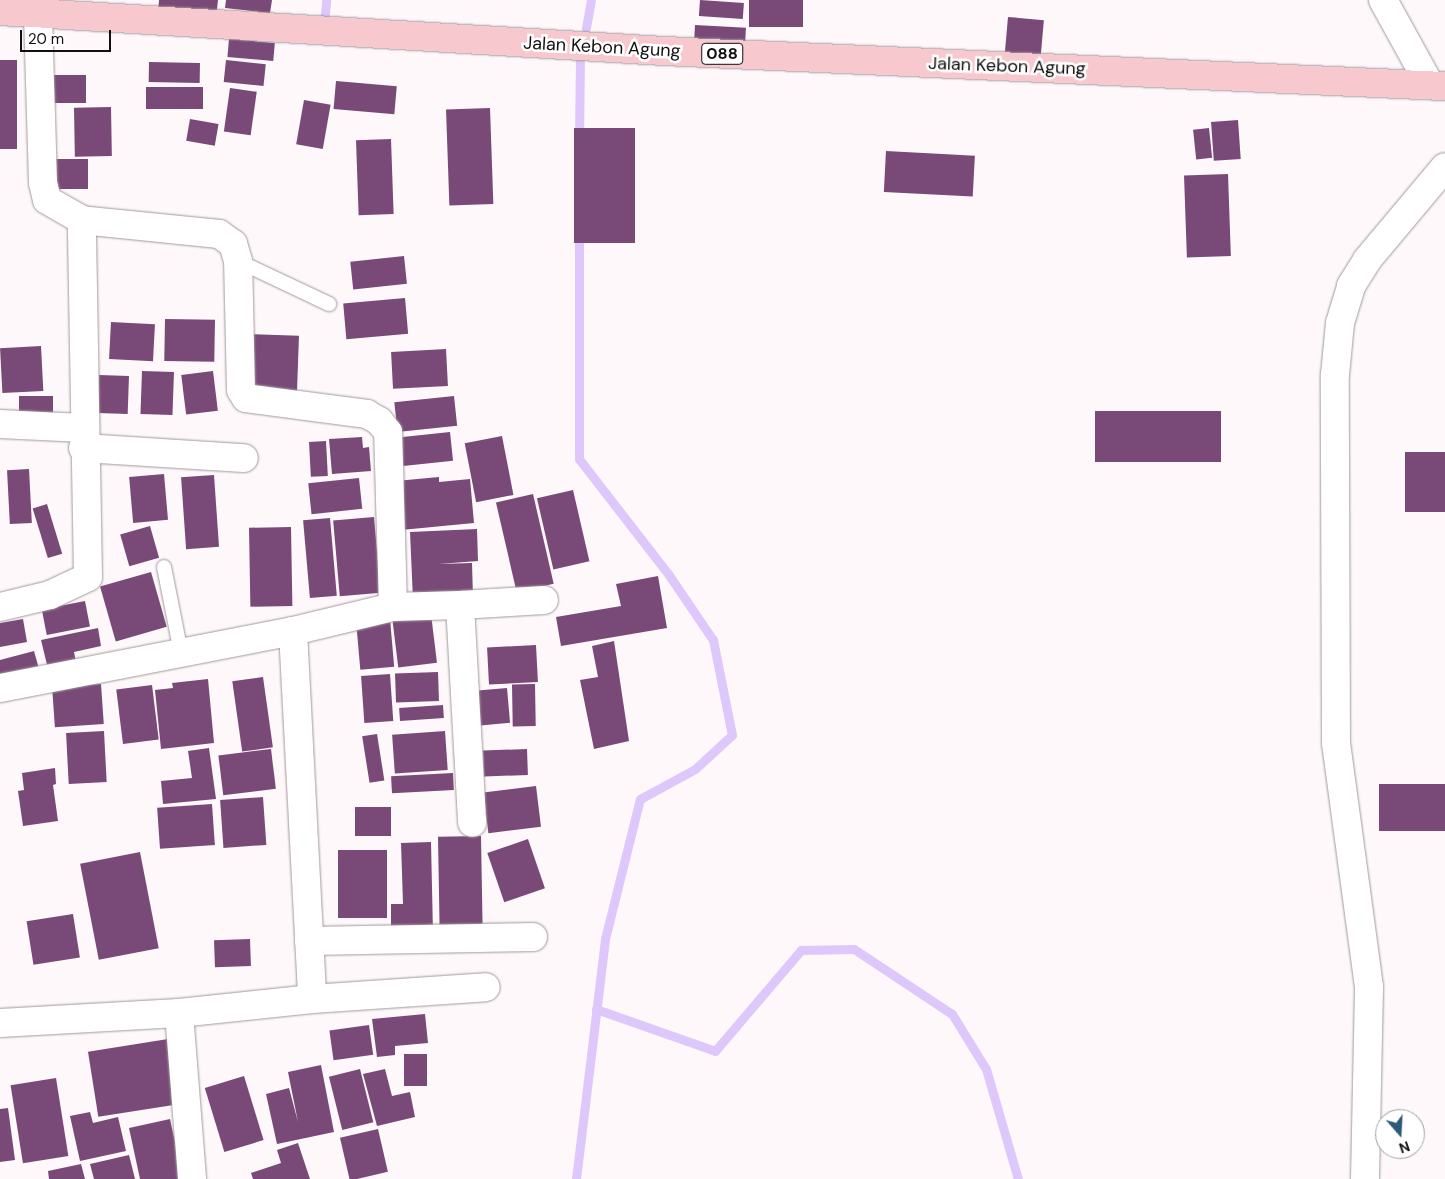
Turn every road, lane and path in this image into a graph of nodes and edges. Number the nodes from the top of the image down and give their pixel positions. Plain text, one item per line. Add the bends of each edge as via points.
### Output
1 (1383, 0) edge
2 (0, 11) edge
3 (38, 13) junction
4 (1438, 85) edge
5 (1445, 166) edge
6 (82, 220) junction
7 (238, 261) junction
8 (329, 304) dead end
9 (0, 424) edge
10 (83, 438) junction
11 (244, 458) dead end
12 (164, 566) dead end
13 (544, 600) dead end
14 (460, 605) junction
15 (0, 607) edge
16 (393, 607) junction
17 (293, 631) junction
18 (181, 652) junction
19 (0, 688) edge
20 (472, 823) dead end
21 (532, 937) dead end
22 (309, 941) junction
23 (486, 988) dead end
24 (312, 999) junction
25 (179, 1013) junction
26 (0, 1023) edge
27 (192, 1179) edge
28 (1365, 1179) edge

1 - 4 street
2 - 3 main road, Jalan Kebon Agung / 088
3 - 4 main road, Jalan Kebon Agung / 088 via 664,51
3 - 6 street via 43,183 47,200
5 - 28 street via 1367,260 1350,286 1340,323 1335,375 1336,743 1369,987
6 - 7 street via 219,234 233,244
6 - 10 street
7 - 8 lane
7 - 16 street via 241,390 246,398 366,414 380,420 388,432
9 - 10 street
10 - 11 street
10 - 15 street via 88,577 50,595
12 - 18 lane
13 - 14 street
14 - 16 street
14 - 20 street
16 - 17 street
17 - 18 street
17 - 22 street
18 - 19 street
21 - 22 street
22 - 24 street
23 - 24 street
24 - 25 street
25 - 26 street
25 - 27 street

